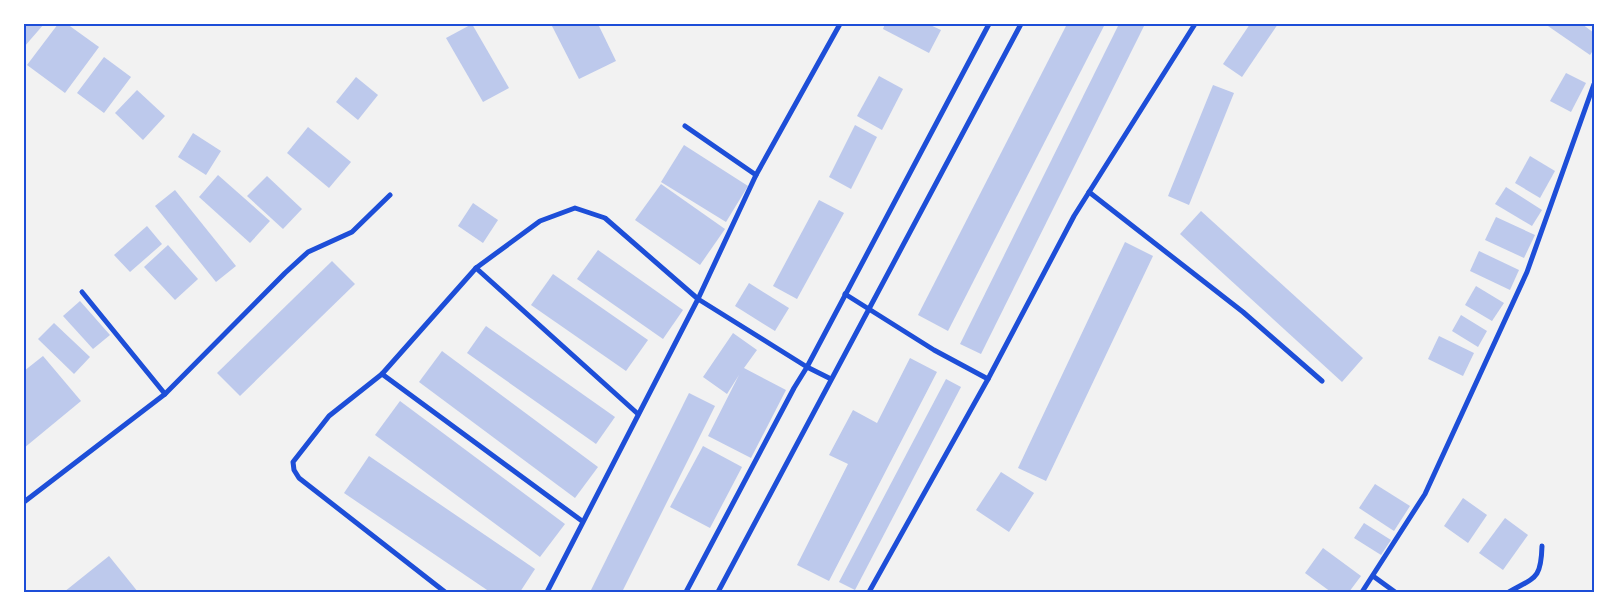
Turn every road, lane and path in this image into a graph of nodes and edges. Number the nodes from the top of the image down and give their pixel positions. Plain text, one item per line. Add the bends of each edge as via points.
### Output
1 (840, 24) edge
2 (989, 24) edge
3 (1020, 24) edge
4 (1195, 24) edge
5 (1594, 84) edge
6 (686, 126) dead end
7 (756, 175) junction
8 (1089, 192) junction
9 (390, 195) dead end
10 (476, 268) junction
11 (82, 292) dead end
12 (846, 294) junction
13 (698, 299) junction
14 (868, 308) junction
15 (807, 367) junction
16 (382, 374) junction
17 (831, 379) junction
18 (988, 379) junction
19 (1322, 381) dead end
20 (165, 394) junction
21 (638, 414) junction
22 (24, 502) edge
23 (582, 521) junction
24 (1542, 546) dead end
25 (1373, 576) junction
26 (445, 592) edge
27 (547, 592) edge
28 (686, 592) edge
29 (718, 592) edge
30 (869, 592) edge
31 (1362, 592) edge
32 (1395, 592) edge
33 (1509, 592) edge

1 - 7 street
2 - 12 street
3 - 14 street
4 - 8 street
5 - 25 street via 1528,272 1425,494
6 - 7 street
7 - 13 street
8 - 18 street
8 - 19 street via 1243,312
9 - 20 street via 352,232 308,252
10 - 13 street via 540,221 575,208 605,218
10 - 16 street
10 - 21 street
11 - 20 street
12 - 14 street
12 - 15 street
13 - 15 street
13 - 21 street
14 - 17 street
14 - 18 street via 934,350
15 - 17 street
15 - 28 street
16 - 23 street
16 - 26 street via 329,416 293,462 294,470 299,478
17 - 29 street
18 - 30 street
20 - 22 street
21 - 23 street
23 - 27 street
24 - 33 street via 1540,570 1535,578
25 - 31 street
25 - 32 street

